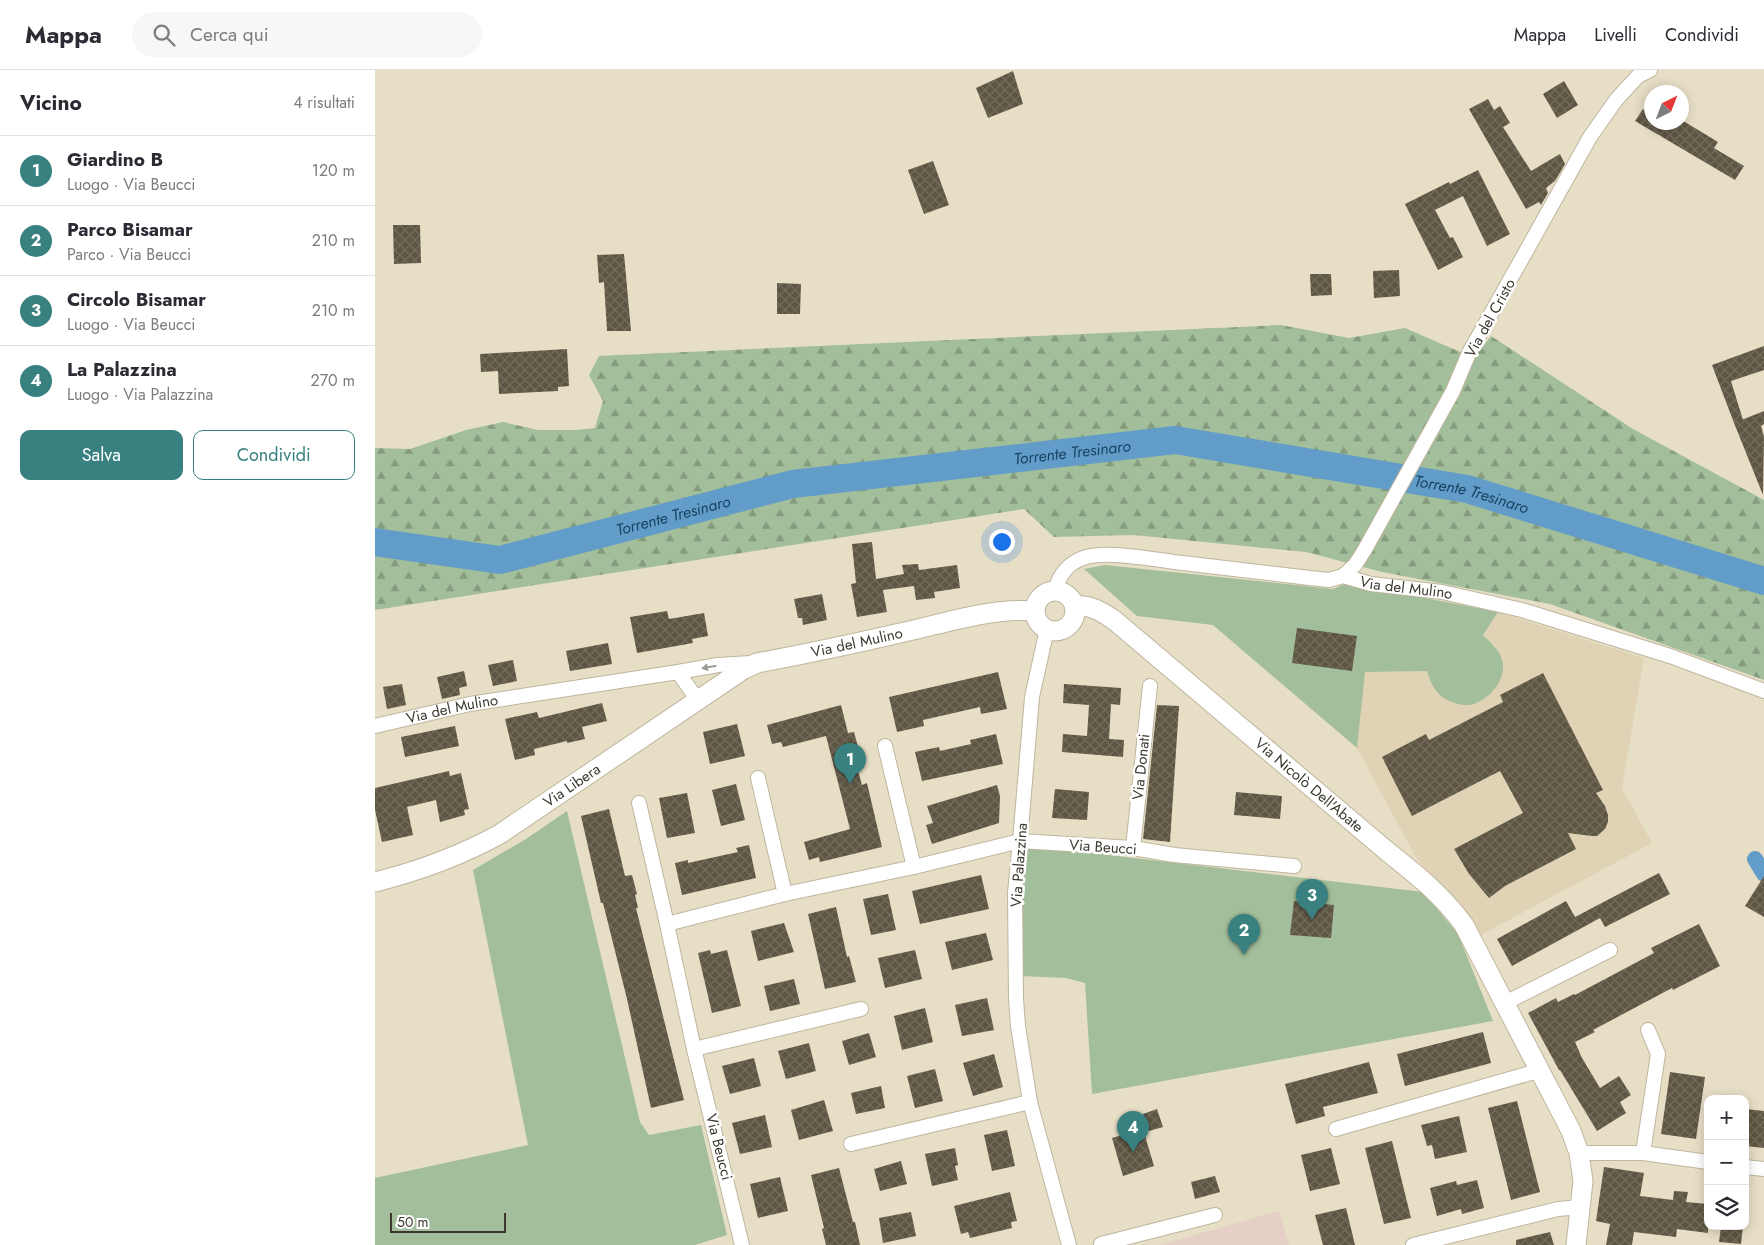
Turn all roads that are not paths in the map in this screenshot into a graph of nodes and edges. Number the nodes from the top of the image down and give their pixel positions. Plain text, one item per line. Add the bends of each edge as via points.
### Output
1 (1650, 70) edge
2 (1343, 576) junction
3 (1055, 591) junction
4 (1075, 606) junction
5 (1035, 611) junction
6 (1047, 629) junction
7 (757, 663) junction
8 (678, 672) junction
9 (1149, 686) dead end
10 (1764, 691) edge
11 (699, 702) junction
12 (375, 726) edge
13 (885, 746) dead end
14 (757, 778) dead end
15 (639, 803) dead end
16 (1020, 841) junction
17 (1133, 848) junction
18 (1294, 866) dead end
19 (914, 867) junction
20 (375, 882) edge
21 (785, 894) junction
22 (667, 924) junction
23 (1610, 950) dead end
24 (1505, 1003) junction
25 (861, 1009) dead end
26 (1648, 1030) dead end
27 (694, 1049) junction
28 (1541, 1070) junction
29 (1030, 1102) junction
30 (1335, 1129) dead end
31 (851, 1144) dead end
32 (1579, 1153) junction
33 (1643, 1153) junction
34 (1704, 1161) edge
35 (1749, 1167) edge
36 (1764, 1169) edge
37 (1581, 1207) junction
38 (1215, 1214) dead end
39 (742, 1245) edge
40 (1069, 1245) edge
41 (1100, 1245) edge
42 (1413, 1245) edge
43 (1576, 1245) edge

1 - 2 street, Via del Cristo via 1638,76 1616,100 1590,137 1469,353 1453,391 1364,551
2 - 3 street, Via del Mulino via 1329,580 1102,556 1085,557 1071,564 1058,580
2 - 10 street, Via del Mulino via 1371,584 1442,592 1522,610 1670,656
3 - 4 street via 1065,594
3 - 5 street via 1043,595
4 - 6 street via 1070,624 1059,630
4 - 24 street, Via Nicolò Dell'Abate via 1090,607 1114,620 1425,881 1464,925
5 - 6 street
5 - 7 street, Via del Mulino via 1016,610 963,618
6 - 16 street, Via Palazzina via 1032,697
7 -> 8 street, Via del Mulino
7 - 11 street, Via Libera
8 - 11 street
8 - 12 street, Via del Mulino via 470,704
9 - 17 street, Via Donati
11 - 20 street, Via Libera via 500,834 467,852
13 - 19 street
14 - 21 street
15 - 22 street, Via Beucci
16 - 17 street, Via Beucci
16 - 19 street, Via Beucci
16 - 29 street, Via Palazzina via 1015,893 1016,999
17 - 18 street, Via Beucci via 1173,855
19 - 21 street, Via Beucci
21 - 22 street, Via Beucci
22 - 27 street, Via Beucci
23 - 24 street
24 - 28 street, Via Nicolò Dell'Abate
25 - 27 street
26 - 33 street via 1658,1054
27 - 39 street, Via Beucci
28 - 30 street
28 - 32 street, Via Nicolò Dell'Abate
29 - 31 street
29 - 40 street, Via Palazzina
32 - 33 street
32 - 37 street, Via Nicolò Dell'Abate via 1583,1181
33 - 34 street
35 - 36 street
37 - 42 street via 1558,1209
37 - 43 street, Via Nicolò Dell'Abate
38 - 41 street

